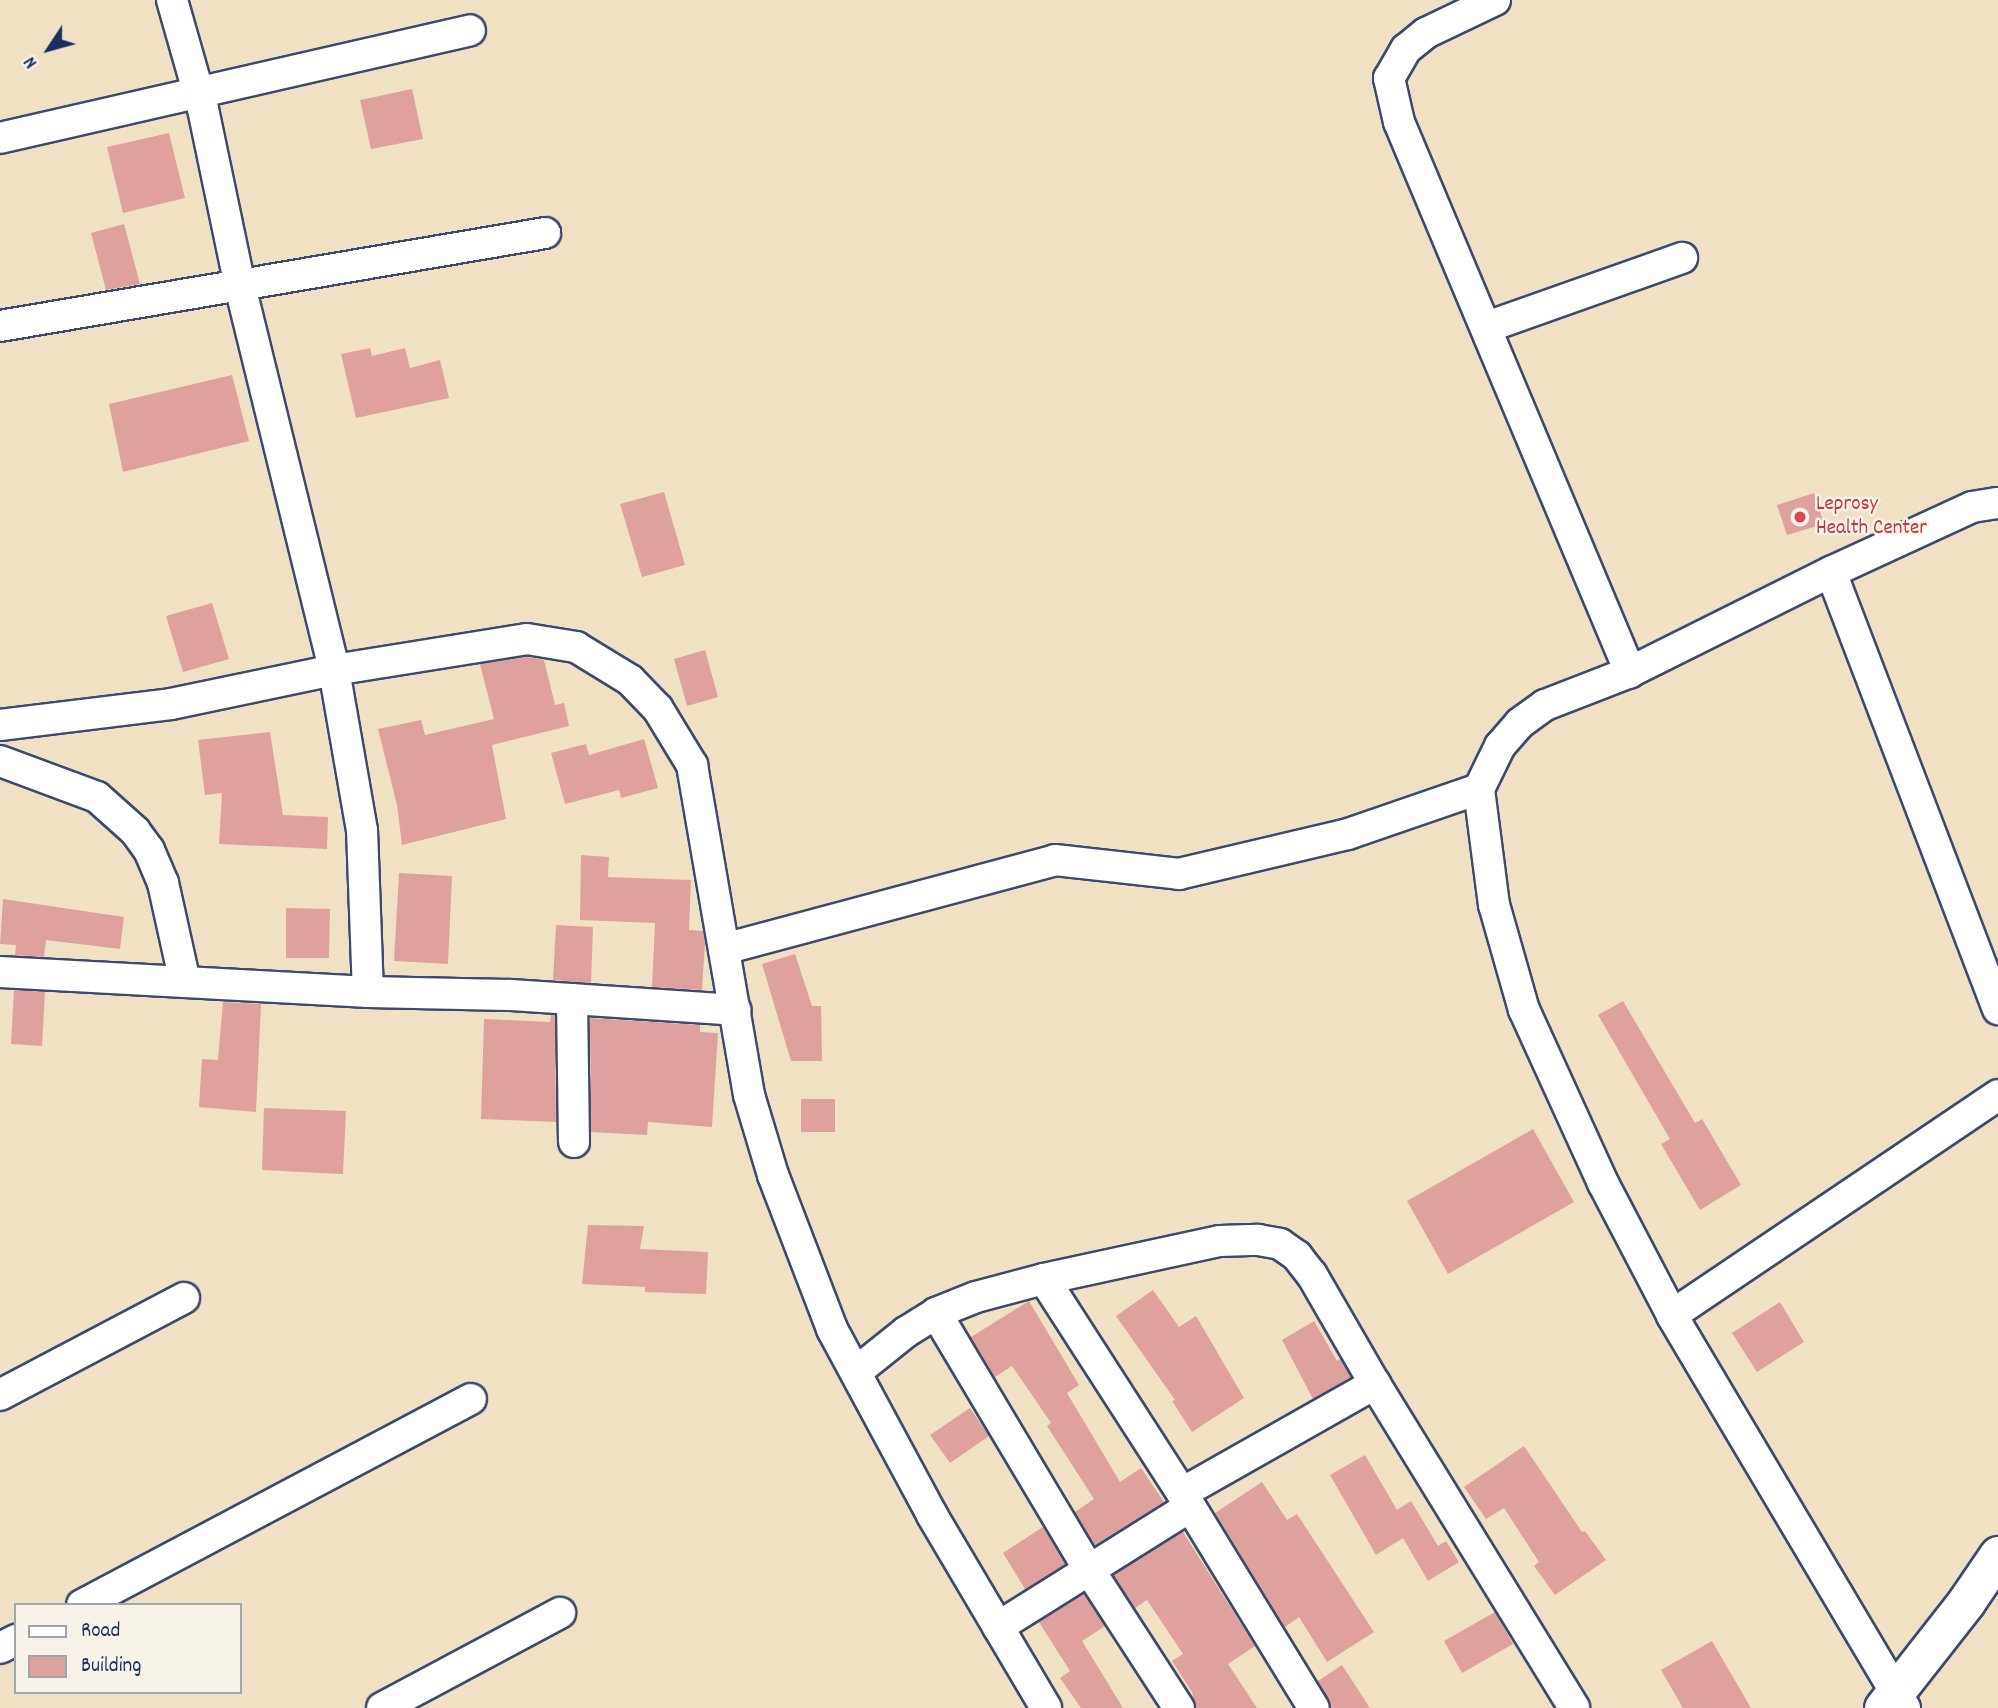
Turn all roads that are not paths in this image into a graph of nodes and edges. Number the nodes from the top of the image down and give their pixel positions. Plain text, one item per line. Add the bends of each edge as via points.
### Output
1 (172, 0) edge
2 (1495, 0) edge
3 (470, 30) dead end
4 (198, 92) junction
5 (0, 138) edge
6 (545, 233) dead end
7 (1682, 258) dead end
8 (240, 286) junction
9 (0, 326) edge
10 (1487, 327) junction
11 (1998, 503) edge
12 (1831, 572) junction
13 (334, 670) junction
14 (1630, 672) junction
15 (0, 725) edge
16 (0, 761) edge
17 (1479, 789) junction
18 (724, 948) junction
19 (0, 972) edge
20 (185, 982) junction
21 (368, 992) junction
22 (572, 999) junction
23 (1998, 1009) edge
24 (735, 1010) junction
25 (1998, 1095) edge
26 (574, 1142) dead end
27 (1044, 1279) junction
28 (184, 1298) dead end
29 (936, 1313) junction
30 (1672, 1315) junction
31 (856, 1372) junction
32 (1375, 1384) junction
33 (0, 1395) edge
34 (471, 1399) dead end
35 (1186, 1500) junction
36 (1998, 1555) edge
37 (1088, 1568) junction
38 (86, 1603) edge
39 (560, 1614) dead end
40 (998, 1627) junction
41 (1894, 1702) edge
42 (1572, 1707) edge
43 (382, 1708) edge
44 (1046, 1708) edge
45 (1179, 1708) edge
46 (1314, 1708) edge

1 - 4 street
2 - 10 street via 1426,33 1406,49 1389,78 1399,122
3 - 4 street
4 - 5 street
4 - 8 street
6 - 8 street
7 - 10 street
8 - 9 street
8 - 13 street
10 - 14 street
11 - 12 street via 1972,507
12 - 14 street
12 - 23 street
13 - 15 street via 171,704
13 - 18 street via 527,639 576,647 630,680 658,709 692,765
13 - 21 street via 362,830
14 - 17 street via 1545,705 1520,723 1500,746
16 - 20 street via 97,796 135,831 163,883
17 - 18 street via 1348,834 1179,874 1055,860
17 - 30 street via 1494,905 1524,1010 1603,1183
18 - 24 street
19 - 20 street
20 - 21 street
21 - 22 street
22 - 24 street
22 - 26 street
24 - 31 street via 749,1095 773,1175 832,1329
25 - 30 street
27 - 29 street
27 - 32 street via 1220,1241 1280,1244 1312,1275
27 - 35 street
28 - 33 street
29 - 31 street
29 - 37 street
30 - 41 street
31 - 40 street
32 - 35 street
32 - 42 street
34 - 38 street
35 - 37 street
35 - 46 street
36 - 41 street
37 - 40 street
37 - 45 street
39 - 43 street
40 - 44 street

